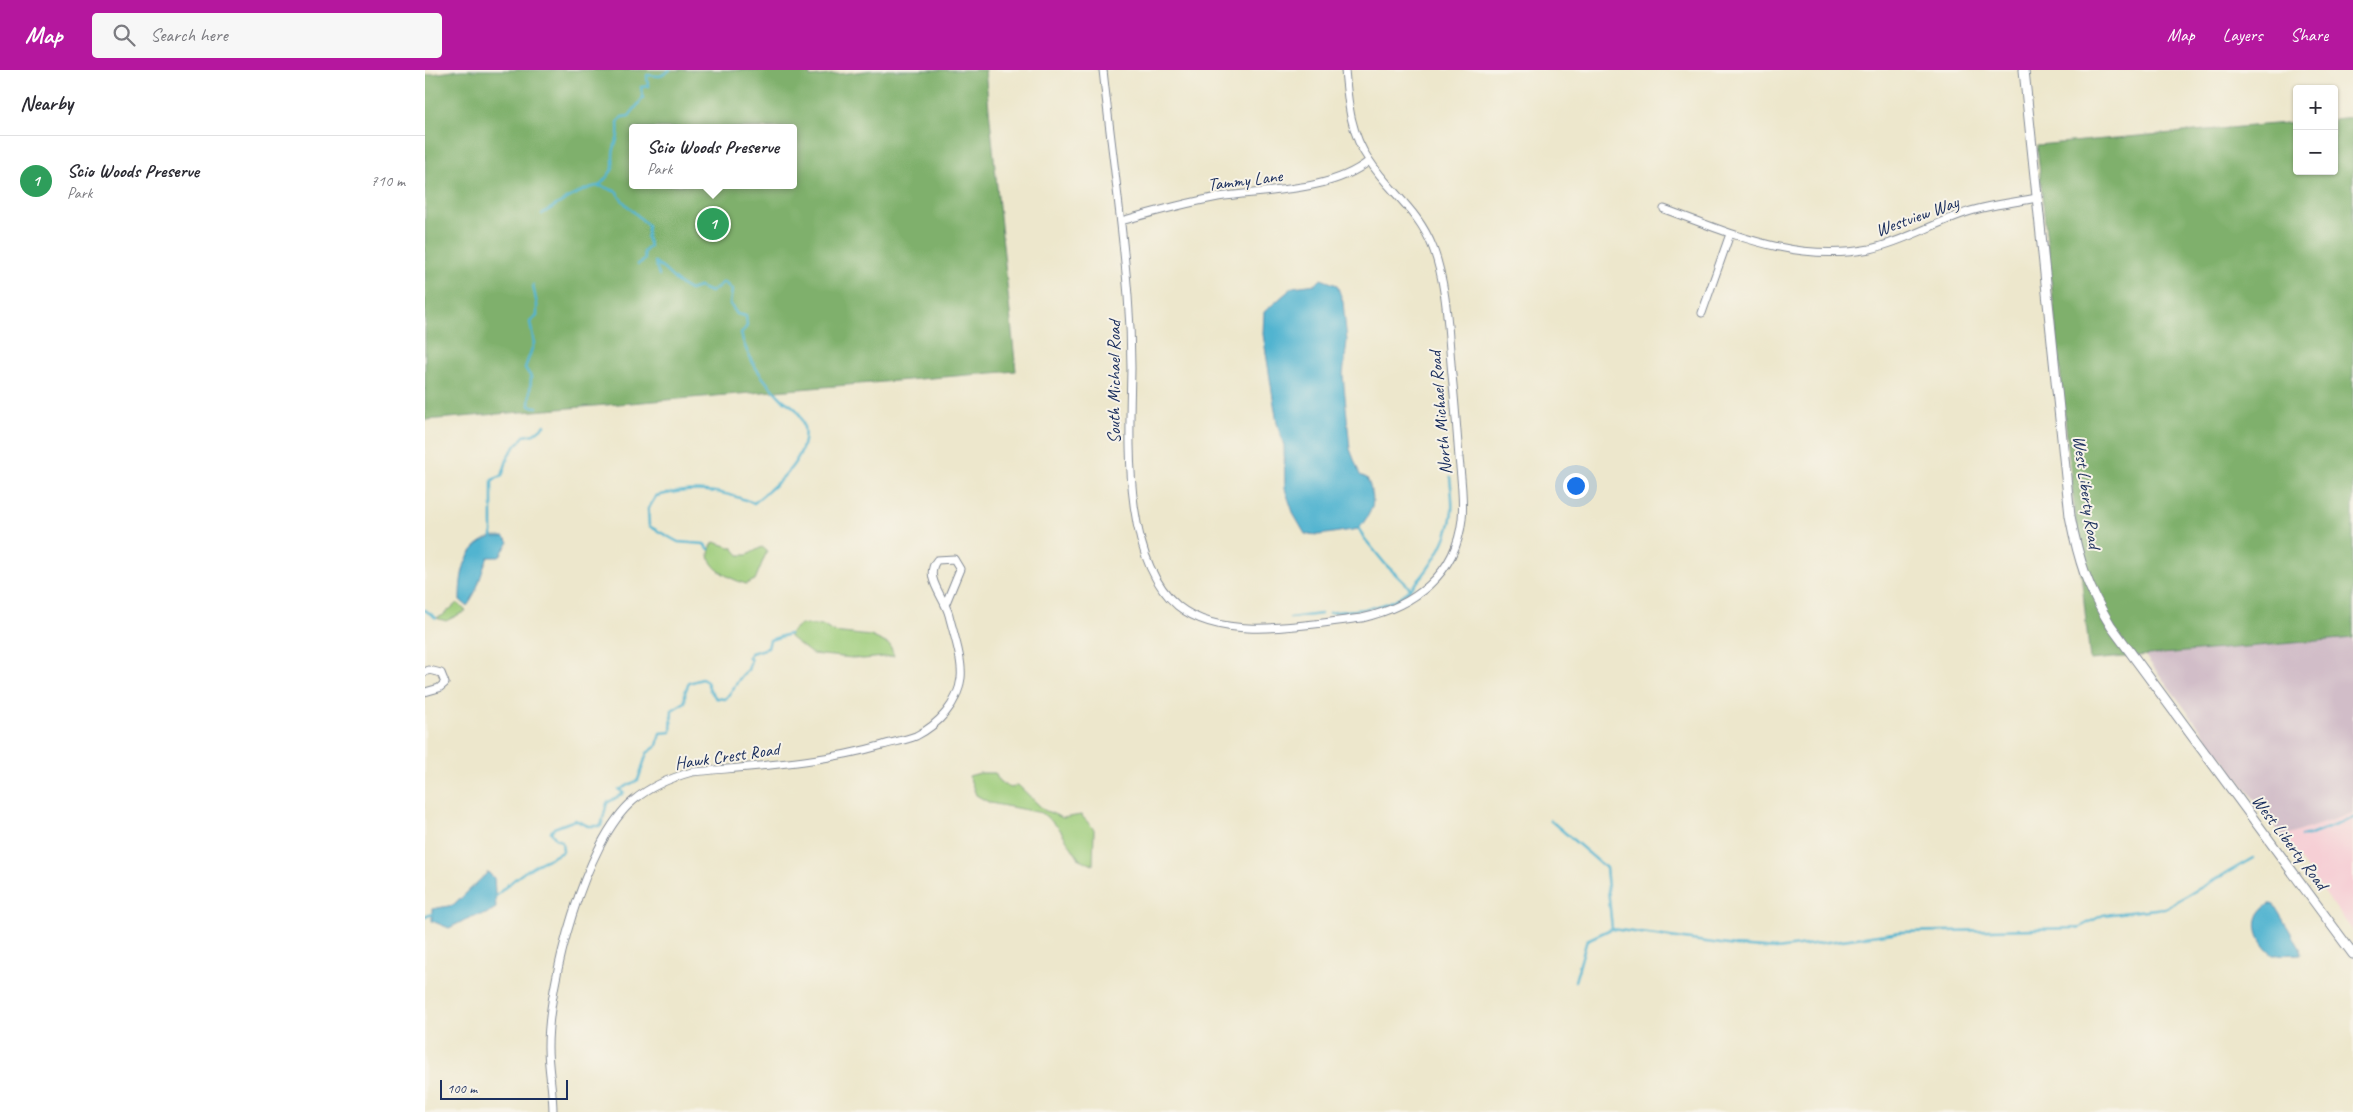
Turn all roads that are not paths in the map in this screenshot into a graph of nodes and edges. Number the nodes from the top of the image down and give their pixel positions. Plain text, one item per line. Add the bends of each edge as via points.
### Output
1 (1103, 70) edge
2 (1345, 70) edge
3 (2023, 70) edge
4 (1369, 161) junction
5 (2037, 198) junction
6 (1664, 209) dead end
7 (1121, 221) junction
8 (1731, 234) junction
9 (1703, 313) dead end
10 (946, 603) junction
11 (1252, 629) joint
12 (425, 672) edge
13 (425, 692) edge
14 (2353, 954) edge
15 (553, 1112) edge

1 - 7 street, South Michael Road
2 - 4 street, North Michael Road via 1353,129
3 - 5 main road, West Liberty Road
4 - 7 street, Tammy Lane via 1344,175 1294,188 1206,199
4 - 11 street, North Michael Road via 1412,210 1433,247 1439,266 1463,501 1459,537 1452,554 1432,583 1397,607 1362,618
5 - 8 street, Westview Way via 1963,214 1869,249 1807,252 1769,246
5 - 14 main road, West Liberty Road via 2070,516 2092,595 2111,626
6 - 8 street, Westview Way
7 - 11 street, South Michael Road via 1130,325 1129,451 1141,542 1148,564 1161,588 1180,607 1226,627
8 - 9 street
10 - 10 street, Hawk Crest Road via 960,569 954,559 946,558 937,560 931,567 931,574
10 - 15 street, Hawk Crest Road via 961,678 948,709 934,725 915,736 860,752 811,761 692,772 655,786 633,801 614,821 594,857 574,912 560,966 548,1047
12 - 13 street via 441,673 445,683

